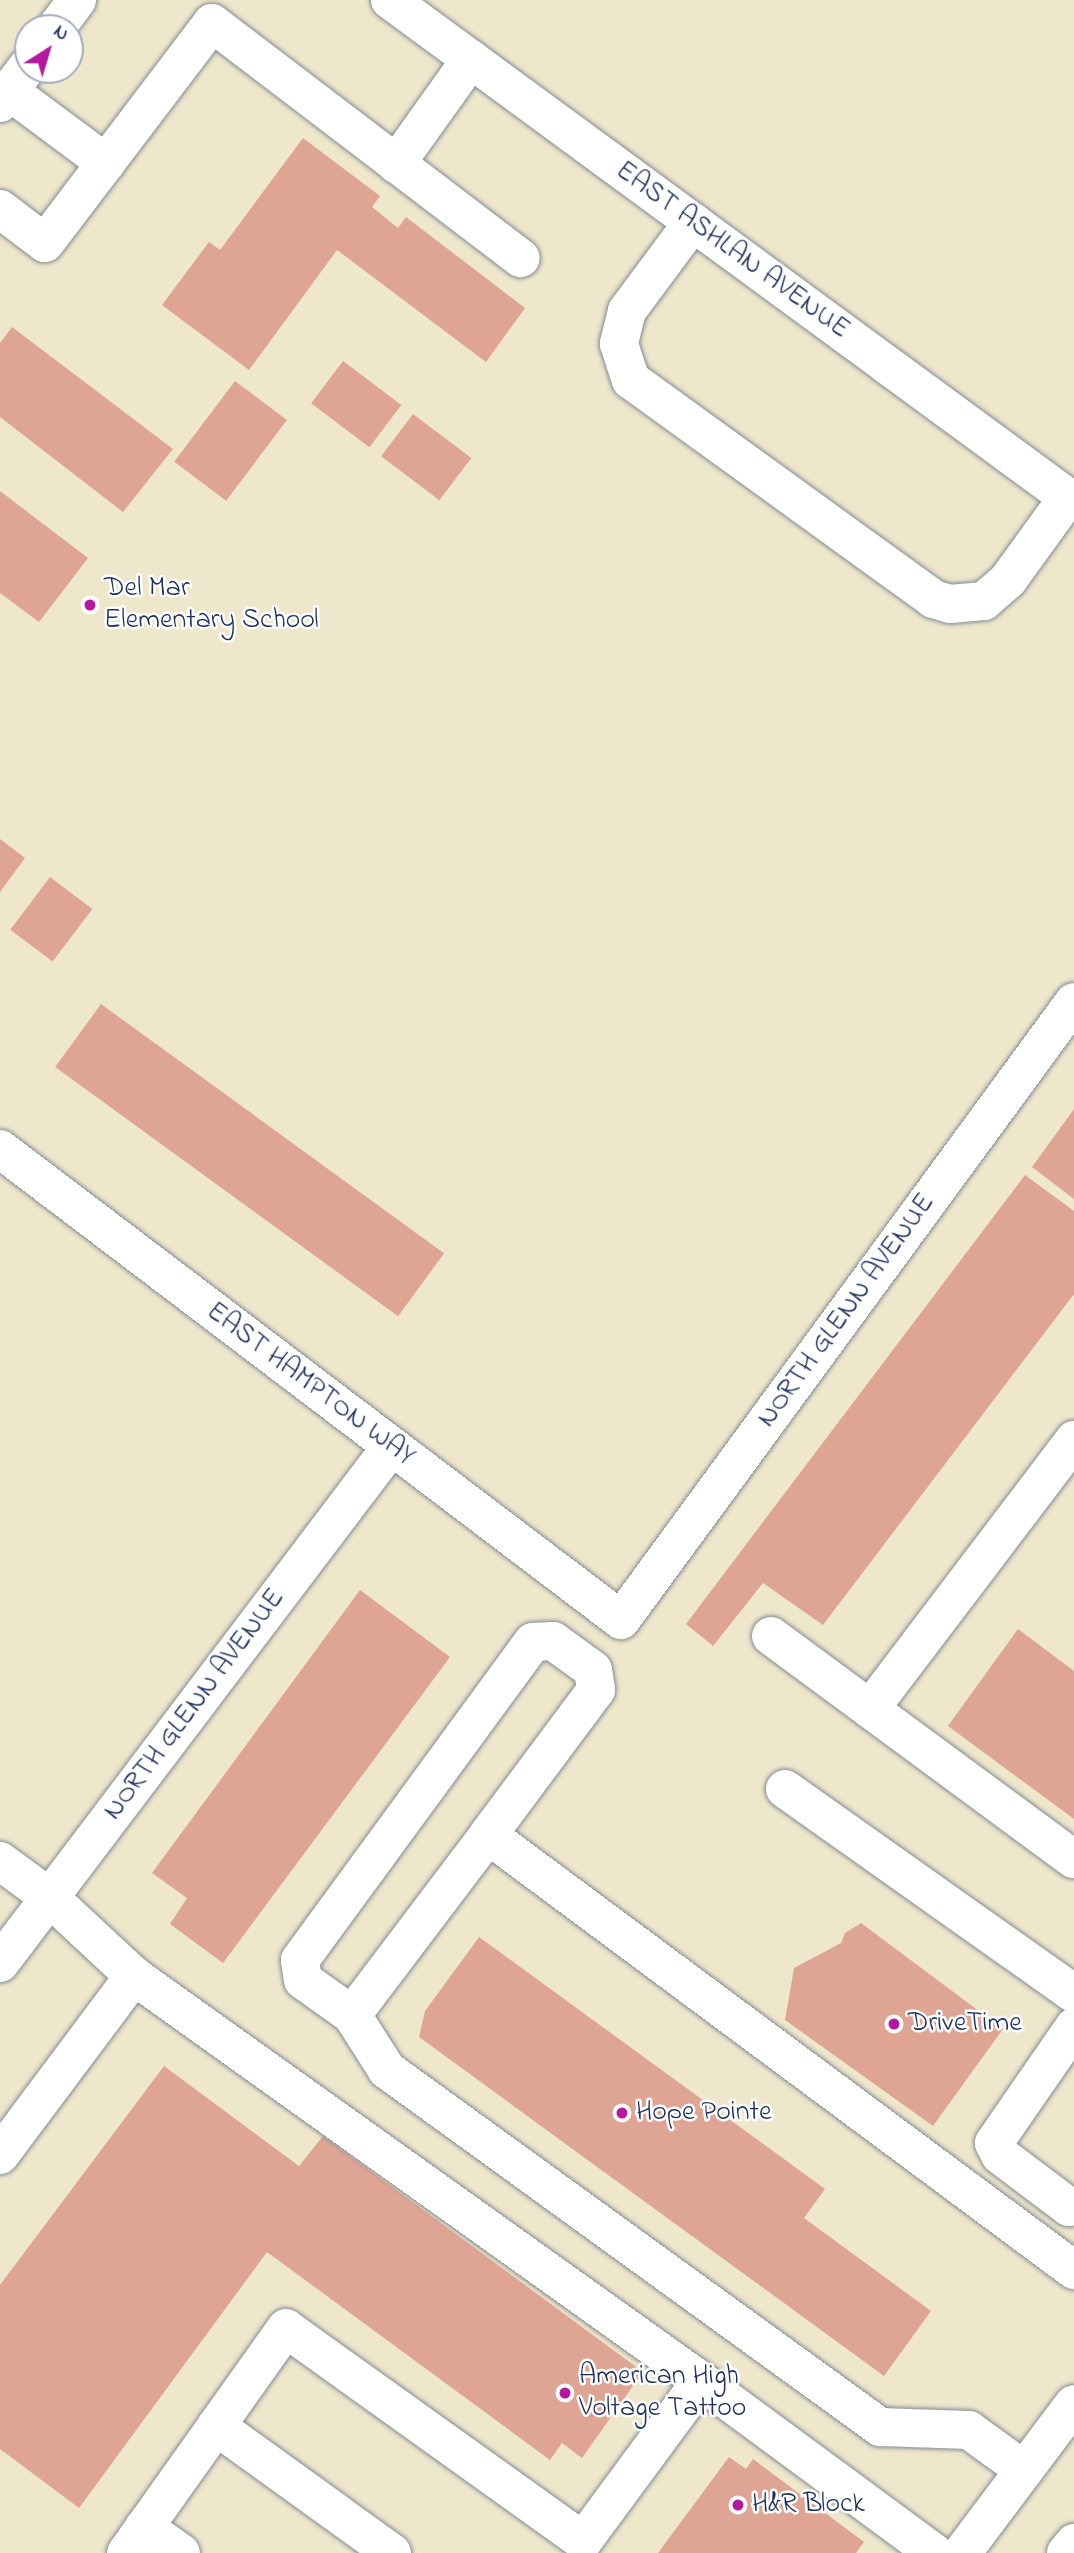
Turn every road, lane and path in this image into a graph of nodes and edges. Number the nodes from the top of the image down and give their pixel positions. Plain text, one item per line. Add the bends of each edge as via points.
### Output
1 (390, 0) edge
2 (471, 59) junction
3 (12, 87) edge
4 (106, 163) junction
5 (396, 164) junction
6 (0, 209) edge
7 (693, 222) junction
8 (521, 258) dead end
9 (1071, 500) edge
10 (1074, 1002) edge
11 (0, 1149) edge
12 (391, 1447) junction
13 (1067, 1465) edge
14 (621, 1620) joint
15 (771, 1636) dead end
16 (870, 1709) junction
17 (785, 1789) dead end
18 (488, 1835) junction
19 (1074, 1859) edge
20 (0, 1860) edge
21 (49, 1897) junction
22 (0, 1963) edge
23 (134, 1976) junction
24 (1074, 1994) edge
25 (352, 2015) junction
26 (1074, 2027) edge
27 (0, 2155) edge
28 (1074, 2206) edge
29 (1074, 2270) edge
30 (701, 2381) junction
31 (1074, 2404) edge
32 (216, 2426) junction
33 (1024, 2470) junction
34 (135, 2540) edge
35 (1074, 2543) edge
36 (579, 2547) edge
37 (181, 2553) edge
38 (392, 2553) edge
39 (934, 2553) edge
40 (962, 2553) edge
41 (1066, 2553) edge

1 - 2 street, EAST ASHLAN AVENUE
2 - 5 street
2 - 7 street, EAST ASHLAN AVENUE
3 - 4 street
4 - 5 street via 212,23
4 - 6 street via 45,243
5 - 8 street
7 - 9 street, EAST ASHLAN AVENUE
7 - 9 street via 627,311 619,344 631,380 933,599 950,604 984,601 1008,580
10 - 14 street, NORTH GLENN AVENUE
11 - 12 street, EAST HAMPTON WAY
12 - 14 street, EAST HAMPTON WAY
12 - 21 street, NORTH GLENN AVENUE
13 - 16 street
15 - 16 street
16 - 19 street
17 - 24 street
18 - 25 street
18 - 25 street via 596,1690 593,1670 553,1641 533,1642 300,1960 303,1980
18 - 29 street
20 - 21 street
21 - 22 street, NORTH GLENN AVENUE
21 - 23 street
23 - 27 street
23 - 30 street
25 - 33 street via 387,2070 880,2427 969,2430
26 - 28 street via 994,2143 1000,2155 1069,2207
30 - 36 street
30 - 39 street
31 - 33 street
32 - 34 street
32 - 36 street via 286,2328
32 - 38 street
33 - 40 street
34 - 37 street
35 - 41 street

